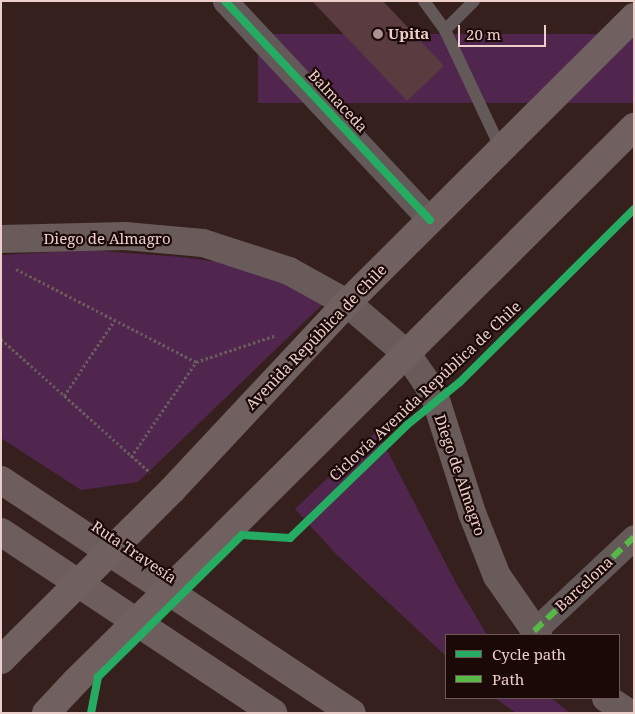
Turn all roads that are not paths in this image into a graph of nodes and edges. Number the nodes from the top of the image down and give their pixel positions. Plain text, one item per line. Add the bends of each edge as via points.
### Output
1 (225, 1) edge
2 (424, 1) edge
3 (474, 1) edge
4 (634, 17) edge
5 (445, 30) junction
6 (634, 127) edge
7 (502, 149) junction
8 (430, 220) junction
9 (1, 240) edge
10 (347, 303) junction
11 (406, 353) junction
12 (1, 480) edge
13 (1, 532) edge
14 (634, 536) edge
15 (536, 633) edge
16 (1, 660) edge
17 (608, 699) edge
18 (46, 713) edge
19 (274, 713) edge
20 (352, 713) edge
21 (629, 713) edge

1 - 8 street, Balmaceda
2 - 5 lane
3 - 5 lane
4 - 7 main road, Avenida República de Chile
5 - 7 lane
6 - 11 main road
7 - 8 main road, Avenida República de Chile
8 - 10 main road, Avenida República de Chile
9 - 10 main road, Diego de Almagro via 135,236 203,243 289,271
10 - 11 main road, Diego de Almagro
10 - 16 main road, Avenida República de Chile, bridge via 172,490
11 - 15 main road, Diego de Almagro via 435,397 472,513 497,576
11 - 18 main road, bridge
12 - 20 highway, Ruta Travesía
13 - 19 highway
14 - 15 street, Barcelona
17 - 21 main road

